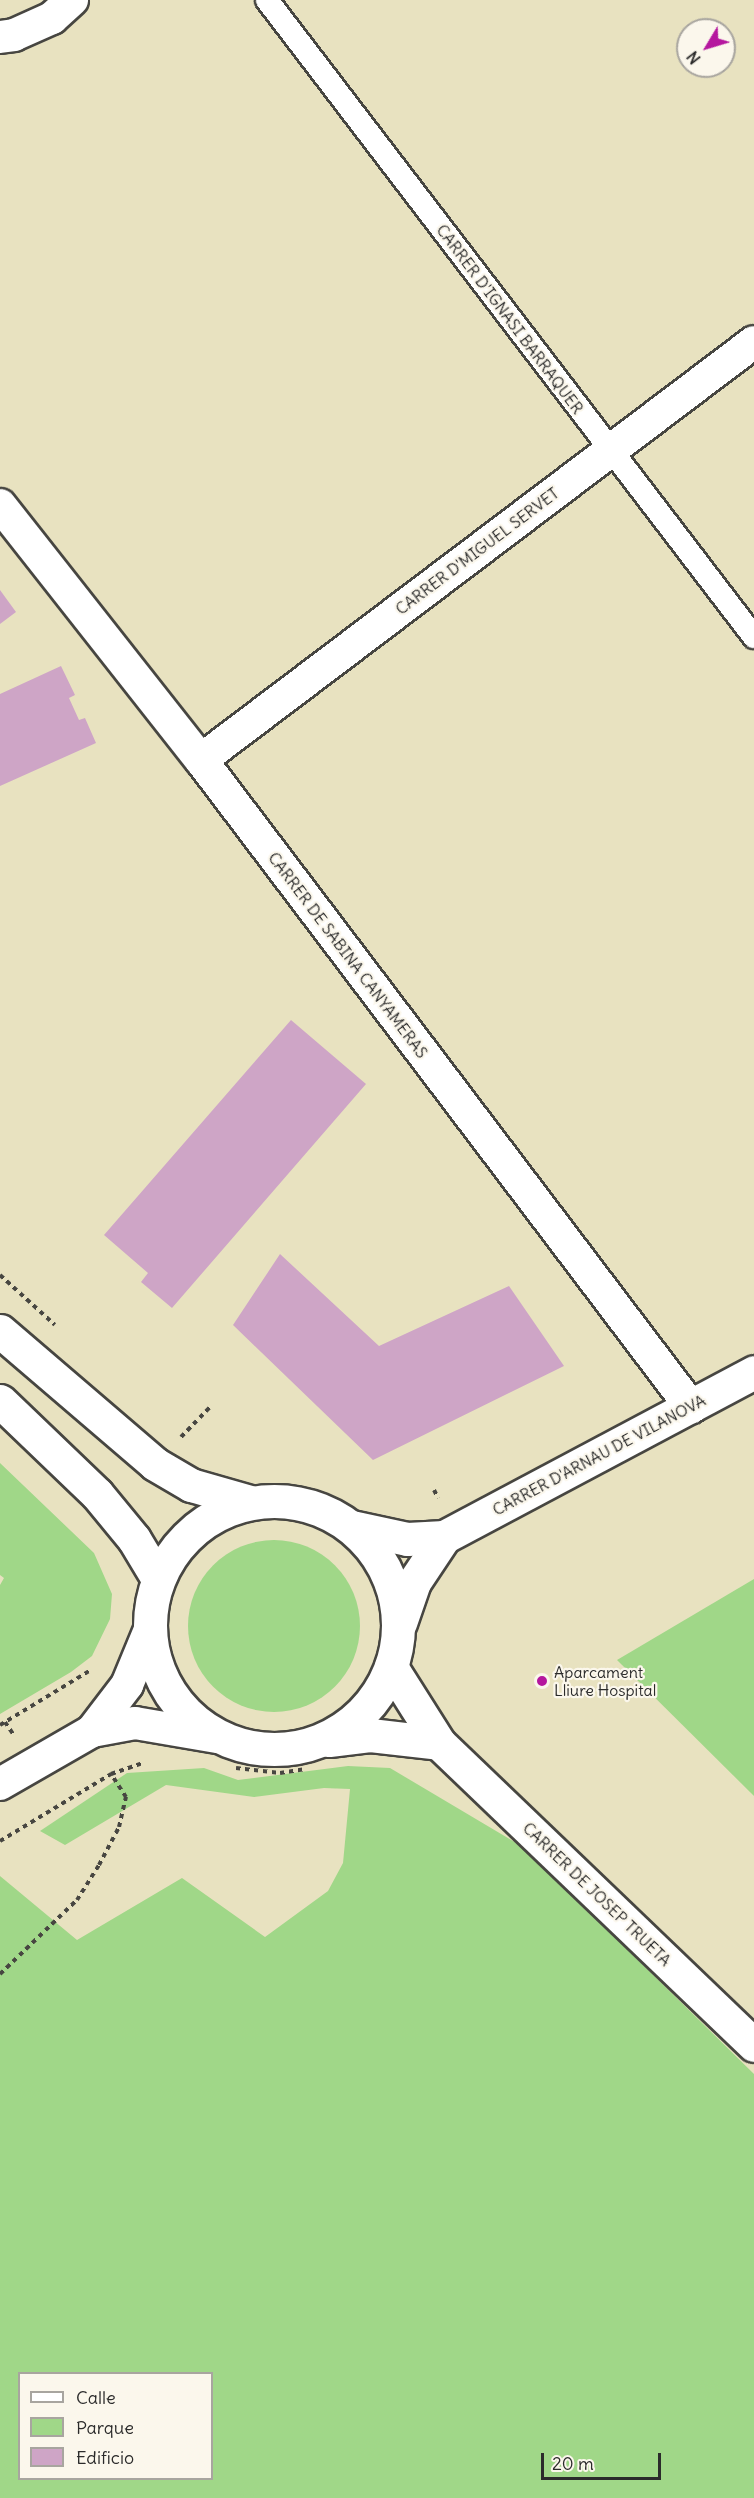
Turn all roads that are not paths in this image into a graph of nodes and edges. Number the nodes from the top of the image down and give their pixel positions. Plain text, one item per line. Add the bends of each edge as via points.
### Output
1 (72, 0) edge
2 (267, 0) edge
3 (0, 36) edge
4 (754, 342) edge
5 (611, 451) junction
6 (0, 505) edge
7 (754, 637) edge
8 (201, 760) junction
9 (0, 1331) edge
10 (754, 1372) edge
11 (0, 1401) edge
12 (691, 1407) junction
13 (250, 1502) junction
14 (351, 1527) junction
15 (444, 1537) junction
16 (158, 1579) junction
17 (398, 1626) junction
18 (149, 1632) junction
19 (391, 1667) junction
20 (92, 1731) junction
21 (217, 1737) junction
22 (439, 1743) junction
23 (316, 1755) junction
24 (0, 1784) edge
25 (754, 2045) edge

1 - 3 street via 52,18 14,35
2 - 5 street, CARRER D'IGNASI BARRAQUER
4 - 5 street, CARRER D'MIGUEL SERVET
5 - 7 street, CARRER D'IGNASI BARRAQUER
5 - 8 street, CARRER D'MIGUEL SERVET
6 - 8 street, CARRER DE SABINA CANYAMERAS
8 - 12 street, CARRER DE SABINA CANYAMERAS
9 - 13 street via 155,1464 191,1485
10 - 12 street, CARRER D'ARNAU DE VILANOVA
11 - 16 street via 97,1494 134,1539
12 - 15 street, CARRER D'ARNAU DE VILANOVA
13 - 14 street via 286,1501 309,1506
13 - 16 street via 211,1517 179,1543
14 - 15 street, CARRER D'ARNAU DE VILANOVA via 407,1539
14 - 17 street via 377,1555 393,1589
15 - 17 street, CARRER D'ARNAU DE VILANOVA via 414,1582
16 - 18 street
17 - 19 street
18 - 20 street via 127,1685
18 - 21 street via 159,1674 183,1710
19 - 22 street, CARRER DE JOSEP TRUETA
19 - 23 street via 375,1698
20 - 21 street via 135,1723
20 - 24 street
21 - 23 street via 251,1748
22 - 23 street via 370,1734
22 - 25 street, CARRER DE JOSEP TRUETA

